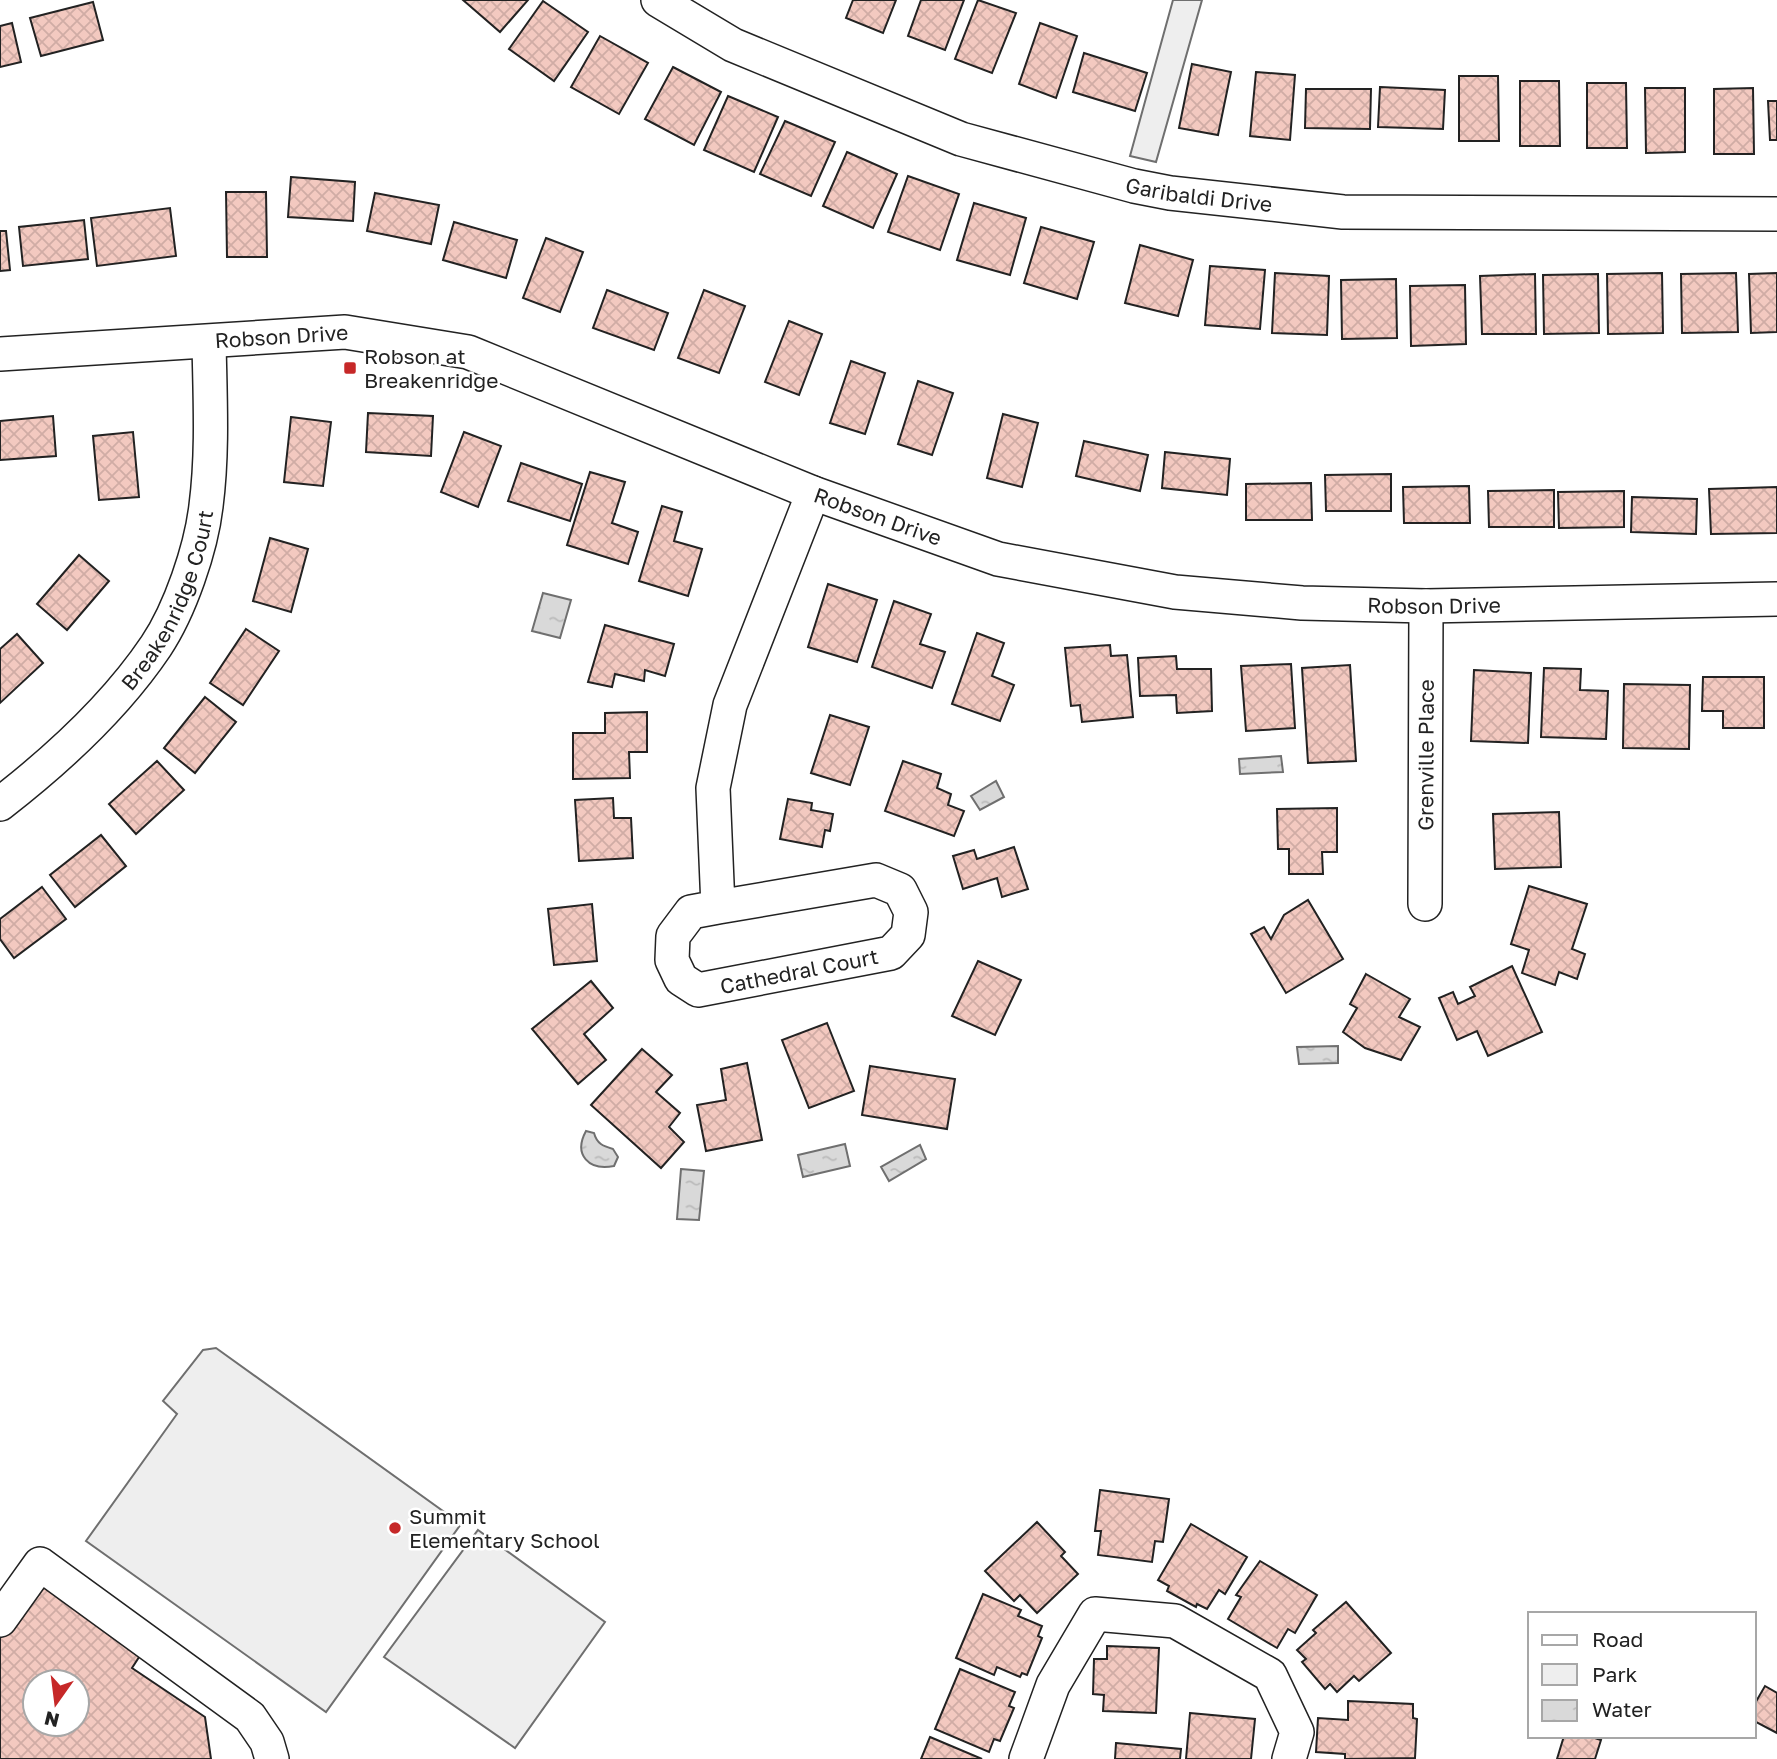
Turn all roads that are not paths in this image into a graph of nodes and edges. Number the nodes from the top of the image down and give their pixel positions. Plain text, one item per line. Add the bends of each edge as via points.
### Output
1 (658, 0) edge
2 (1777, 214) edge
3 (209, 342) junction
4 (0, 354) edge
5 (813, 493) junction
6 (1777, 598) edge
7 (1426, 606) junction
8 (0, 804) edge
9 (1424, 904) dead end
10 (718, 907) junction
11 (0, 1620) edge
12 (272, 1759) edge
13 (1026, 1759) edge
14 (1289, 1759) edge

1 - 2 street, Garibaldi Drive via 733,45 961,139 1170,193 1343,212
3 - 4 street, Robson Drive
3 - 5 street, Robson Drive via 345,332 468,352
3 - 8 street, Breakenridge Court via 212,449 206,509 190,577 157,645 92,724
5 - 7 street, Robson Drive via 998,559 1175,592 1302,603
5 - 10 street via 730,705 713,788
6 - 7 street, Robson Drive
7 - 9 street, Grenville Place
10 - 10 street, Cathedral Court via 876,880 900,890 911,912 908,935 891,953 698,990 681,979 672,960 673,936 691,912
11 - 12 street via 40,1564 250,1717
13 - 14 street via 1053,1685 1095,1614 1175,1621 1270,1675 1297,1732

